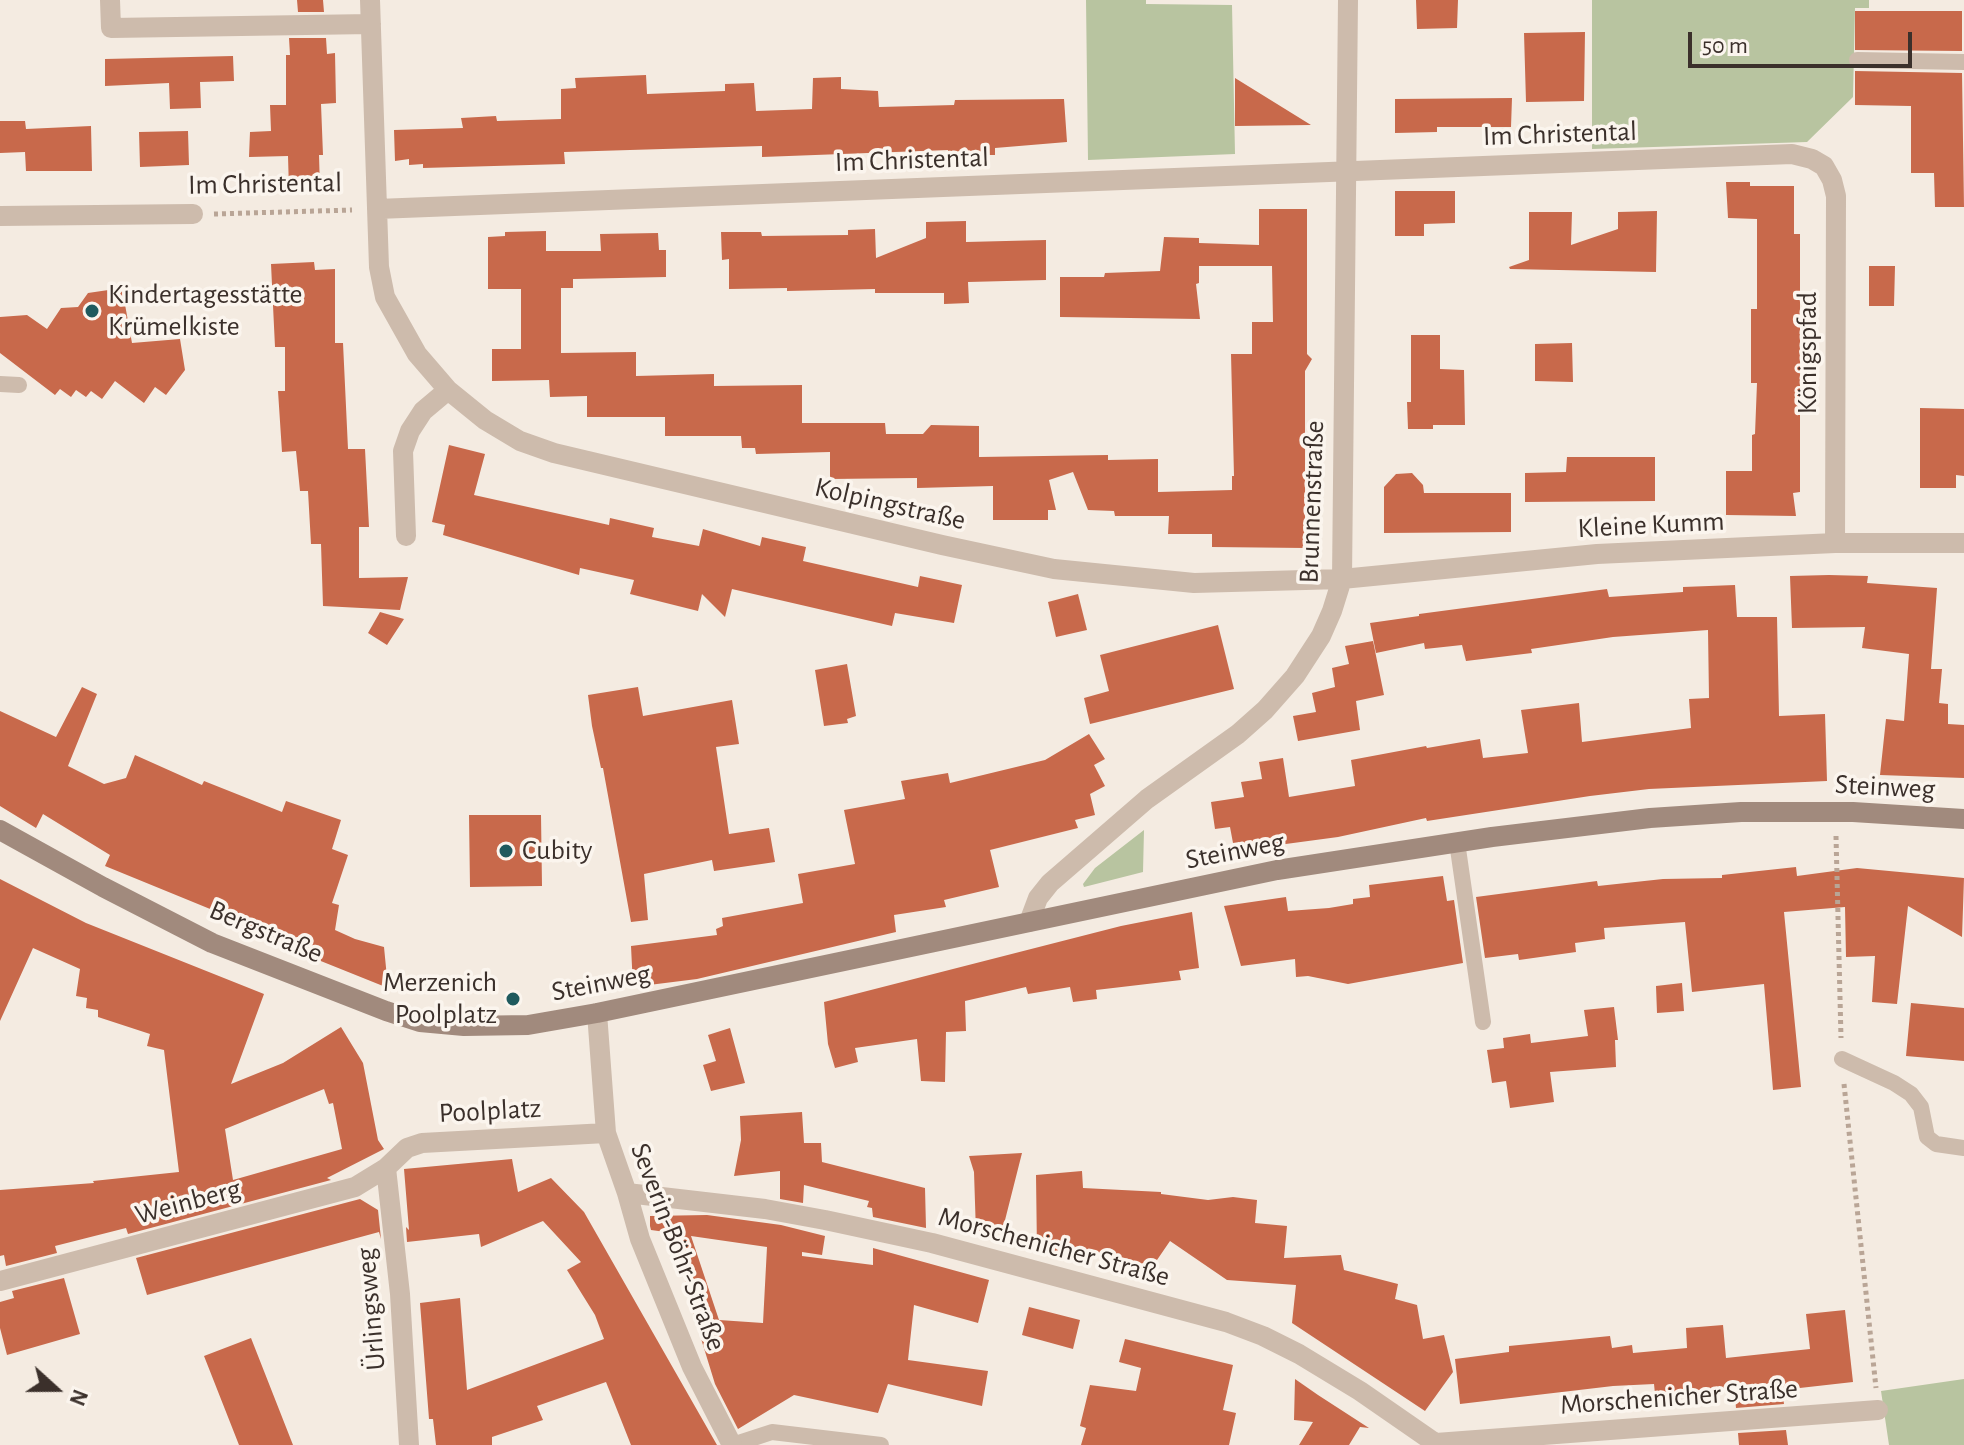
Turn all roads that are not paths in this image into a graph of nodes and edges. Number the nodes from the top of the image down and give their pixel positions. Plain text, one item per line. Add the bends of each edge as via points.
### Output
1 (110, 0) edge
2 (370, 0) edge
3 (1348, 0) edge
4 (371, 24) junction
5 (1857, 60) dead end
6 (1964, 62) edge
7 (1824, 166) joint
8 (1347, 170) junction
9 (377, 209) junction
10 (193, 214) road end
11 (0, 216) edge
12 (0, 384) edge
13 (19, 385) dead end
14 (448, 390) junction
15 (406, 536) dead end
16 (1835, 543) junction
17 (1964, 543) edge
18 (1342, 579) junction
19 (1964, 819) edge
20 (0, 830) edge
21 (1457, 842) junction
22 (1029, 922) junction
23 (597, 1013) junction
24 (1483, 1022) dead end
25 (528, 1025) joint
26 (1842, 1059) road end
27 (606, 1133) junction
28 (1964, 1148) edge
29 (386, 1168) junction
30 (627, 1193) junction
31 (0, 1281) edge
32 (1878, 1410) road end
33 (1437, 1444) edge
34 (409, 1445) edge
35 (732, 1445) edge
36 (881, 1445) edge

1 - 4 street via 111,28
2 - 4 street, Kolpingstraße
3 - 8 street, Brunnenstraße
4 - 9 street, Kolpingstraße
5 - 6 lane
7 - 8 street, Im Christental via 1792,154
7 - 16 street, Königspfad via 1836,196
8 - 9 street, Im Christental
8 - 18 street, Brunnenstraße
9 - 14 street, Kolpingstraße via 385,297 417,354
10 - 11 street, Im Christental
12 - 13 lane
14 - 15 street via 423,411 403,451
14 - 18 street, Kolpingstraße via 520,441 554,453 1054,569 1194,583
16 - 17 street, Kleine Kumm
16 - 18 street, Kleine Kumm via 1597,554
18 - 22 street, Brunnenstraße via 1321,636 1265,710 1147,799 1050,883
19 - 21 street, Steinweg via 1741,812
20 - 25 street, Bergstraße via 212,943 386,1011 454,1026
21 - 22 street, Steinweg via 1277,870
21 - 24 lane
22 - 23 street, Steinweg
23 - 25 street, Steinweg
23 - 27 street, Severin-Böhr-Straße
26 - 28 lane via 1911,1094 1921,1107 1927,1137 1936,1144
27 - 29 street, Poolplatz via 422,1143 407,1148
27 - 30 street, Severin-Böhr-Straße
29 - 31 street, Weinberg via 355,1187
29 - 34 street, Ürlingsweg
30 - 33 street, Morschenicher Straße via 765,1209 932,1243 1226,1322 1299,1354
30 - 35 street, Severin-Böhr-Straße via 692,1367
32 - 33 street, Morschenicher Straße
35 - 36 lane via 772,1432

